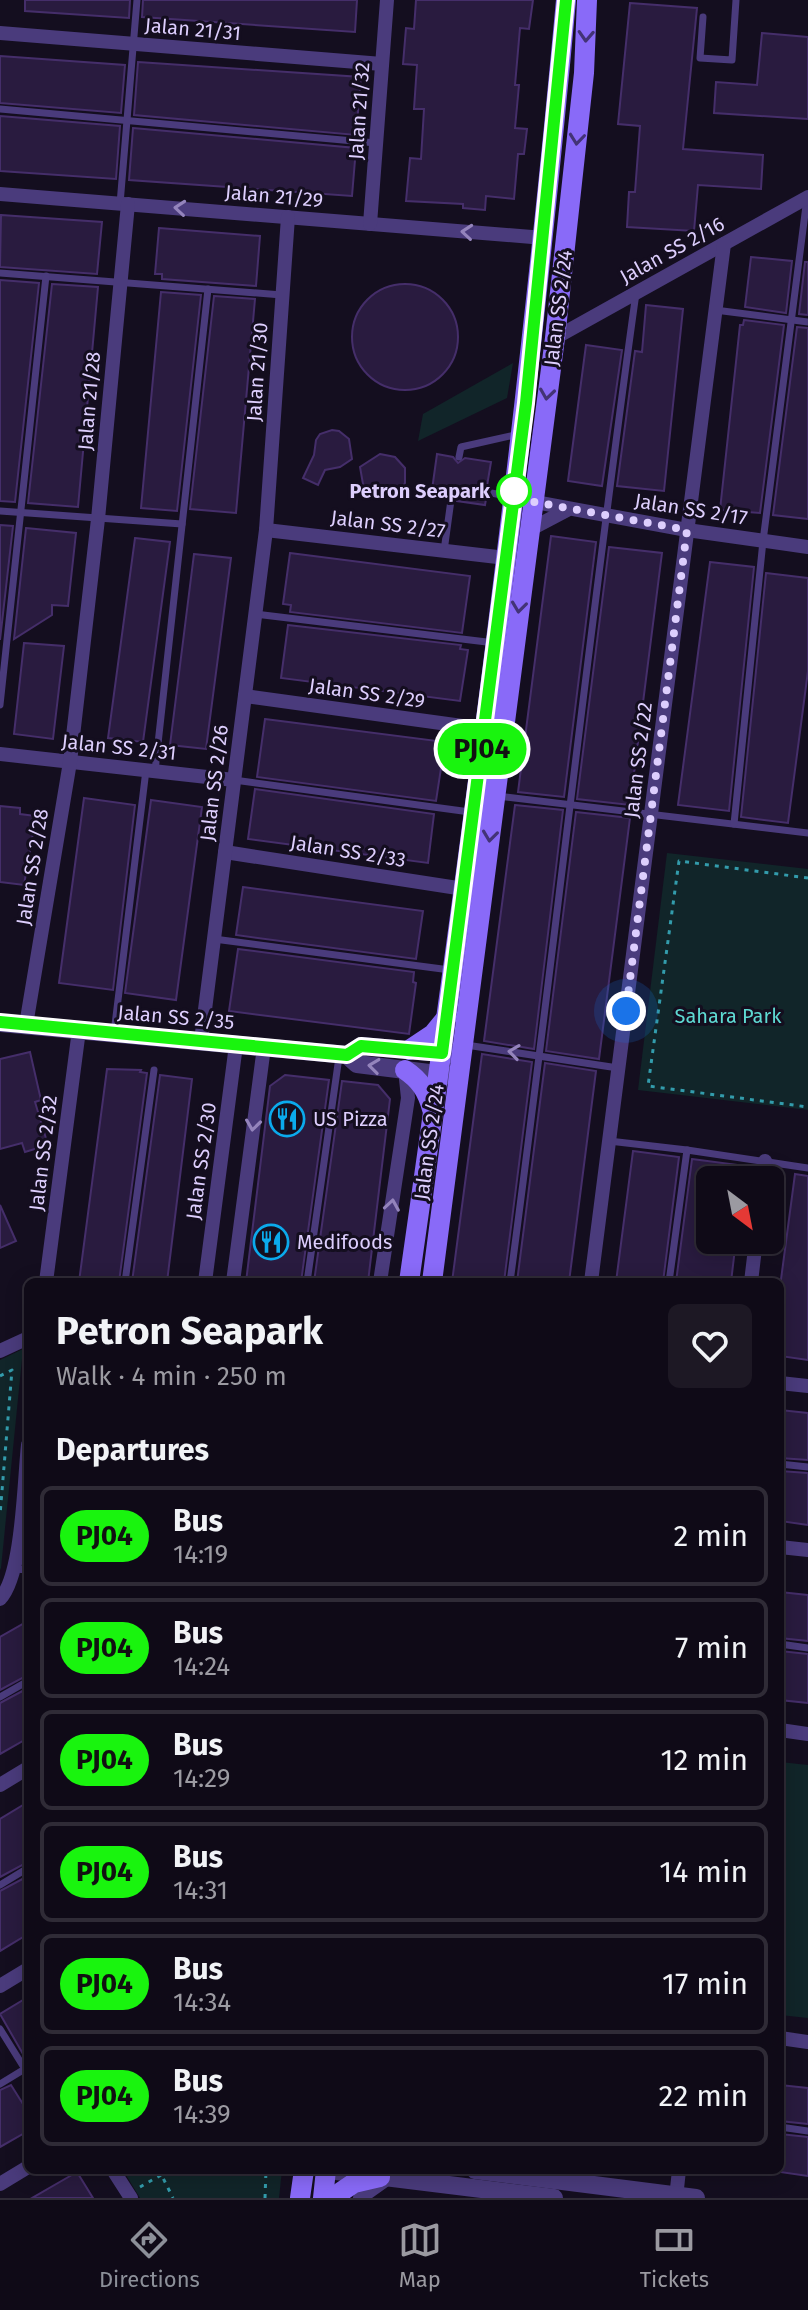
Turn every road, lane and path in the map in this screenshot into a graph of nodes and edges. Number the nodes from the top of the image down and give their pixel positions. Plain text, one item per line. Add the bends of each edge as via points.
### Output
1 (137, 0) edge
2 (387, 0) edge
3 (566, 0) edge
4 (587, 0) edge
5 (736, 0) edge
6 (703, 17) dead end
7 (0, 33) edge
8 (133, 44) junction
9 (382, 64) junction
10 (0, 109) edge
11 (128, 120) junction
12 (376, 143) junction
13 (0, 194) edge
14 (807, 197) edge
15 (124, 204) junction
16 (571, 205) junction
17 (288, 217) junction
18 (370, 224) junction
19 (544, 238) junction
20 (724, 244) junction
21 (0, 273) edge
22 (46, 276) junction
23 (120, 282) junction
24 (208, 289) junction
25 (636, 293) junction
26 (282, 295) junction
27 (715, 310) junction
28 (790, 320) junction
29 (808, 322) edge
30 (555, 338) junction
31 (523, 433) junction
32 (459, 457) dead end
33 (486, 492) dead end
34 (523, 499) junction
35 (451, 500) dead end
36 (567, 510) junction
37 (0, 511) edge
38 (21, 513) junction
39 (605, 515) junction
40 (98, 519) junction
41 (182, 524) junction
42 (266, 530) junction
43 (529, 530) junction
44 (687, 530) junction
45 (763, 541) junction
46 (808, 547) edge
47 (444, 551) junction
48 (506, 558) junction
49 (89, 602) joint
50 (255, 614) junction
51 (495, 643) junction
52 (245, 696) junction
53 (0, 705) edge
54 (484, 729) junction
55 (0, 754) edge
56 (70, 762) junction
57 (150, 771) junction
58 (234, 780) junction
59 (495, 796) junction
60 (569, 804) junction
61 (474, 812) junction
62 (651, 813) junction
63 (734, 824) junction
64 (808, 833) edge
65 (225, 852) junction
66 (808, 878) edge
67 (464, 889) junction
68 (214, 939) junction
69 (453, 971) junction
70 (448, 1016) junction
71 (0, 1023) edge
72 (26, 1025) junction
73 (79, 1030) junction
74 (114, 1033) junction
75 (201, 1041) junction
76 (236, 1045) junction
77 (264, 1047) junction
78 (464, 1050) junction
79 (442, 1053) junction
80 (343, 1055) junction
81 (540, 1056) junction
82 (407, 1060) junction
83 (618, 1068) junction
84 (154, 1070) dead end
85 (439, 1074) junction
86 (460, 1076) junction
87 (808, 1107) edge
88 (433, 1113) junction
89 (609, 1141) junction
90 (687, 1150) junction
91 (765, 1161) junction
92 (764, 1166) edge
93 (808, 1168) edge
94 (754, 1254) edge
95 (47, 1278) edge
96 (126, 1278) edge
97 (206, 1278) edge
98 (234, 1278) edge
99 (308, 1278) edge
100 (381, 1278) edge
101 (410, 1278) edge
102 (433, 1278) edge
103 (511, 1278) edge
104 (592, 1278) edge
105 (670, 1278) edge
106 (751, 1278) edge
107 (24, 1340) edge
108 (0, 1351) edge
109 (0, 1376) edge
110 (784, 1383) edge
111 (808, 1386) edge
112 (784, 1464) edge
113 (808, 1467) edge
114 (0, 1515) edge
115 (24, 1528) edge
116 (784, 1547) edge
117 (808, 1550) edge
118 (22, 1570) edge
119 (0, 1599) edge
120 (784, 1645) edge
121 (808, 1648) edge
122 (24, 1683) edge
123 (0, 1697) edge
124 (784, 1731) edge
125 (808, 1734) edge
126 (24, 1770) edge
127 (0, 1785) edge
128 (24, 1870) edge
129 (0, 1885) edge
130 (24, 1971) edge
131 (0, 1986) edge
132 (0, 2029) edge
133 (784, 2039) edge
134 (808, 2042) edge
135 (24, 2065) edge
136 (24, 2072) edge
137 (0, 2084) edge
138 (784, 2128) edge
139 (808, 2131) edge
140 (24, 2169) edge
141 (115, 2174) edge
142 (159, 2174) edge
143 (161, 2174) edge
144 (266, 2174) edge
145 (303, 2174) edge
146 (326, 2174) edge
147 (360, 2174) edge
148 (538, 2174) edge
149 (679, 2174) edge
150 (384, 2177) junction
151 (591, 2177) edge
152 (0, 2184) edge
153 (434, 2191) edge
154 (501, 2195) edge
155 (129, 2196) edge
156 (532, 2197) edge
157 (676, 2197) edge
158 (173, 2198) edge
159 (265, 2198) edge
160 (300, 2198) edge
161 (323, 2198) edge
162 (332, 2198) edge
163 (360, 2198) edge
164 (554, 2198) edge
165 (696, 2198) edge

1 - 8 lane
2 - 9 street, Jalan 21/32
3 - 19 main road, Jalan SS 2/24
4 -> 16 main road, Jalan SS 2/24
5 - 6 lane via 732,60 700,58
7 - 8 street, Jalan 21/31
8 - 9 street, Jalan 21/31
8 - 11 lane
9 - 12 street, Jalan 21/32
10 - 11 lane
11 - 12 lane
11 - 15 lane
12 - 18 street, Jalan 21/32
13 - 15 street, Jalan 21/29
14 - 20 street, Jalan SS 2/16
14 - 28 lane
17 -> 15 street, Jalan 21/29
15 - 23 street, Jalan 21/28
16 - 19 main road via 557,232
16 - 30 main road, Jalan SS 2/24
17 - 18 street, Jalan 21/29
17 - 26 street, Jalan 21/30
19 -> 18 street, Jalan 21/29
19 - 31 main road, Jalan SS 2/24
20 - 25 street, Jalan SS 2/16
20 - 27 street, Jalan SS 2/22
21 - 22 lane
22 - 23 lane
22 - 38 lane
23 - 24 lane
23 - 40 street, Jalan 21/28
24 - 26 lane
24 - 41 lane
25 - 30 street, Jalan SS 2/16
25 - 39 lane
26 - 42 street, Jalan 21/30
27 - 28 lane
27 - 44 street, Jalan SS 2/22
28 - 29 lane
28 - 45 lane
30 -> 34 main road, Jalan SS 2/24
31 - 32 lane via 461,447
31 - 34 main road, Jalan SS 2/24
33 - 34 lane
34 - 36 street, Jalan SS 2/17
34 - 43 main road, Jalan SS 2/24
34 - 48 main road, Jalan SS 2/24
35 - 47 lane
36 - 39 street, Jalan SS 2/17
36 - 43 street
37 - 38 lane
38 - 40 lane
38 - 53 lane
39 - 44 street, Jalan SS 2/17
39 - 60 lane
40 - 41 lane
40 - 49 street, Jalan 21/28
41 - 57 lane
42 - 47 street, Jalan SS 2/27
42 - 50 street, Jalan SS 2/26
43 -> 59 main road, Jalan SS 2/24
44 - 45 street, Jalan SS 2/17
44 - 62 street, Jalan SS 2/22
45 - 46 street, Jalan SS 2/17
45 - 63 lane
47 - 48 street, Jalan SS 2/27
48 - 51 main road, Jalan SS 2/24
49 - 56 street, Jalan SS 2/28
50 - 51 lane
50 - 52 street, Jalan SS 2/26
51 - 54 main road, Jalan SS 2/24
52 - 54 street, Jalan SS 2/29
52 - 58 street, Jalan SS 2/26
54 - 61 main road, Jalan SS 2/24
55 - 56 street, Jalan SS 2/31
56 - 57 street, Jalan SS 2/31
56 - 72 street, Jalan SS 2/28
57 - 58 street, Jalan SS 2/31
57 - 74 lane
58 - 61 lane
58 - 65 street, Jalan SS 2/26
59 - 60 lane
59 -> 78 main road, Jalan SS 2/24
60 - 62 lane
60 - 81 lane
61 - 67 main road, Jalan SS 2/24
62 - 63 lane
62 - 83 street, Jalan SS 2/22
63 - 64 lane
65 - 67 street, Jalan SS 2/33
65 - 68 street, Jalan SS 2/26
66 - 87 path via 679,861 648,1086
67 - 69 main road, Jalan SS 2/24
68 - 69 lane
68 - 75 street, Jalan SS 2/26
69 - 70 main road, Jalan SS 2/24
70 - 79 main road, Jalan SS 2/24
70 - 82 main road
71 - 72 street, Jalan SS 2/35
72 - 73 street, Jalan SS 2/35
73 - 74 street, Jalan SS 2/35
73 - 95 street, Jalan SS 2/32
74 - 75 street, Jalan SS 2/35
75 - 76 street, Jalan SS 2/35
76 - 77 street, Jalan SS 2/35
76 - 97 street, Jalan SS 2/30
77 - 80 street, Jalan SS 2/35
77 -> 98 street
78 - 79 street, Jalan SS 2/35
81 -> 78 lane
78 - 86 main road, Jalan SS 2/24
79 - 82 street, Jalan SS 2/35
79 - 85 main road, Jalan SS 2/24
80 - 82 street, Jalan SS 2/35 via 357,1064
80 - 99 lane
81 - 83 lane
81 - 103 lane
82 - 85 street, Jalan SS 2/35
82 - 88 main road
100 -> 82 street via 408,1098
83 - 89 street, Jalan SS 2/22
84 - 96 lane
85 - 86 street, Jalan SS 2/35
85 - 88 main road, Jalan SS 2/24
86 - 102 main road, Jalan SS 2/24
88 - 101 main road, Jalan SS 2/24
89 - 90 lane
89 - 104 street, Jalan SS 2/22
90 - 91 lane
90 - 105 lane
91 - 92 street
91 - 93 lane
94 - 106 street
107 - 108 street
109 - 114 path via 12,1370
110 - 111 street
112 - 113 lane
115 - 118 street
116 - 117 street
118 - 119 street
120 - 121 lane
122 - 123 lane
124 - 125 street
126 - 127 street
128 - 129 lane
130 - 131 street
132 - 135 lane
133 - 134 street
136 - 137 lane
138 - 139 lane
140 - 152 street
141 - 155 street
142 - 155 path
143 - 158 path
144 - 159 path
145 - 160 main road
146 - 161 main road
147 - 150 street
148 - 151 street
149 - 157 street
150 - 153 street
150 - 162 main road via 354,2183
150 - 163 street
151 - 157 street
153 - 154 street
154 - 156 street
156 - 164 street
157 - 165 street

